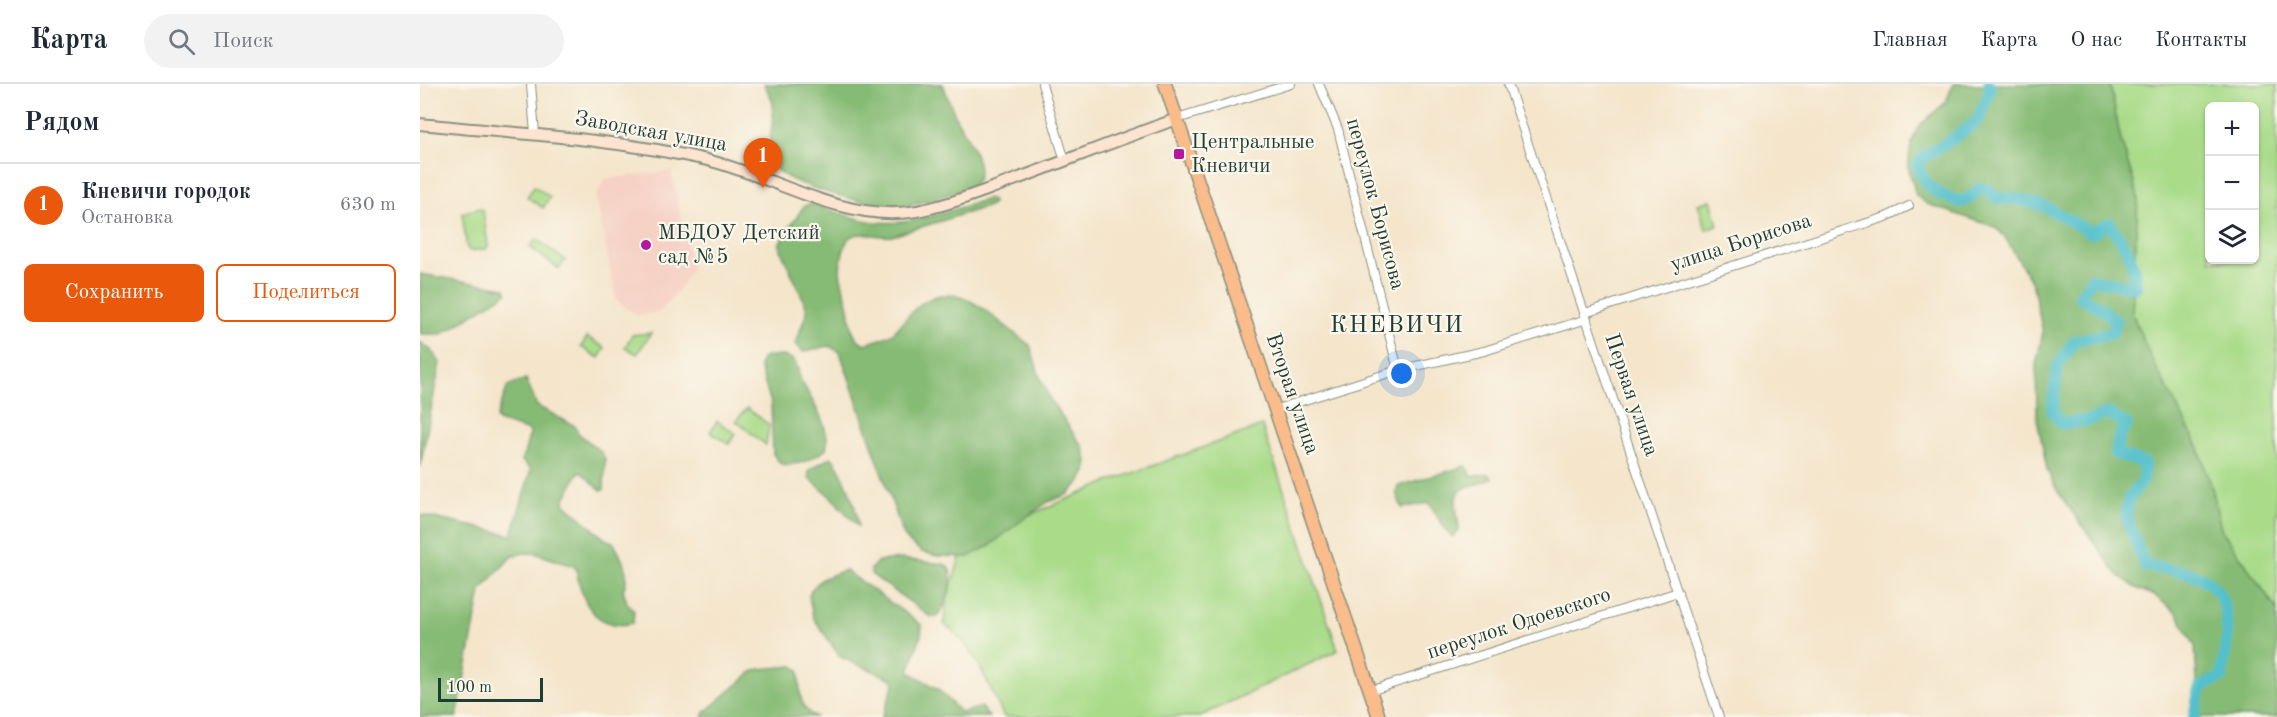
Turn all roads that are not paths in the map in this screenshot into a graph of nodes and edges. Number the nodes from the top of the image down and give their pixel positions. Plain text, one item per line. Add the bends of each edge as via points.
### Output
1 (531, 84) edge
2 (1042, 84) edge
3 (1166, 84) edge
4 (1291, 84) edge
5 (1319, 84) edge
6 (1508, 84) edge
7 (1177, 119) junction
8 (420, 124) edge
9 (535, 134) junction
10 (1065, 161) junction
11 (1909, 206) dead end
12 (1586, 316) junction
13 (1398, 370) junction
14 (1277, 409) junction
15 (1678, 592) junction
16 (1370, 691) junction
17 (1379, 717) edge
18 (1719, 717) edge

1 - 9 street
2 - 10 street
3 - 7 main road, Вторая улица
4 - 7 street
5 - 13 street, переулок Борисова via 1338,129
6 - 12 street, Первая улица
7 - 10 street, Заводская улица
7 - 14 main road, Вторая улица
8 - 9 street, Заводская улица
9 - 10 street, Заводская улица via 625,144 700,159 847,206 884,213 932,207
11 - 12 street, улица Борисова
12 - 13 street via 1484,351
12 - 15 street, Первая улица
13 - 14 street
14 - 16 main road, Вторая улица
15 - 16 street, переулок Одоевского
15 - 18 street, Первая улица
16 - 17 main road, Вторая улица

